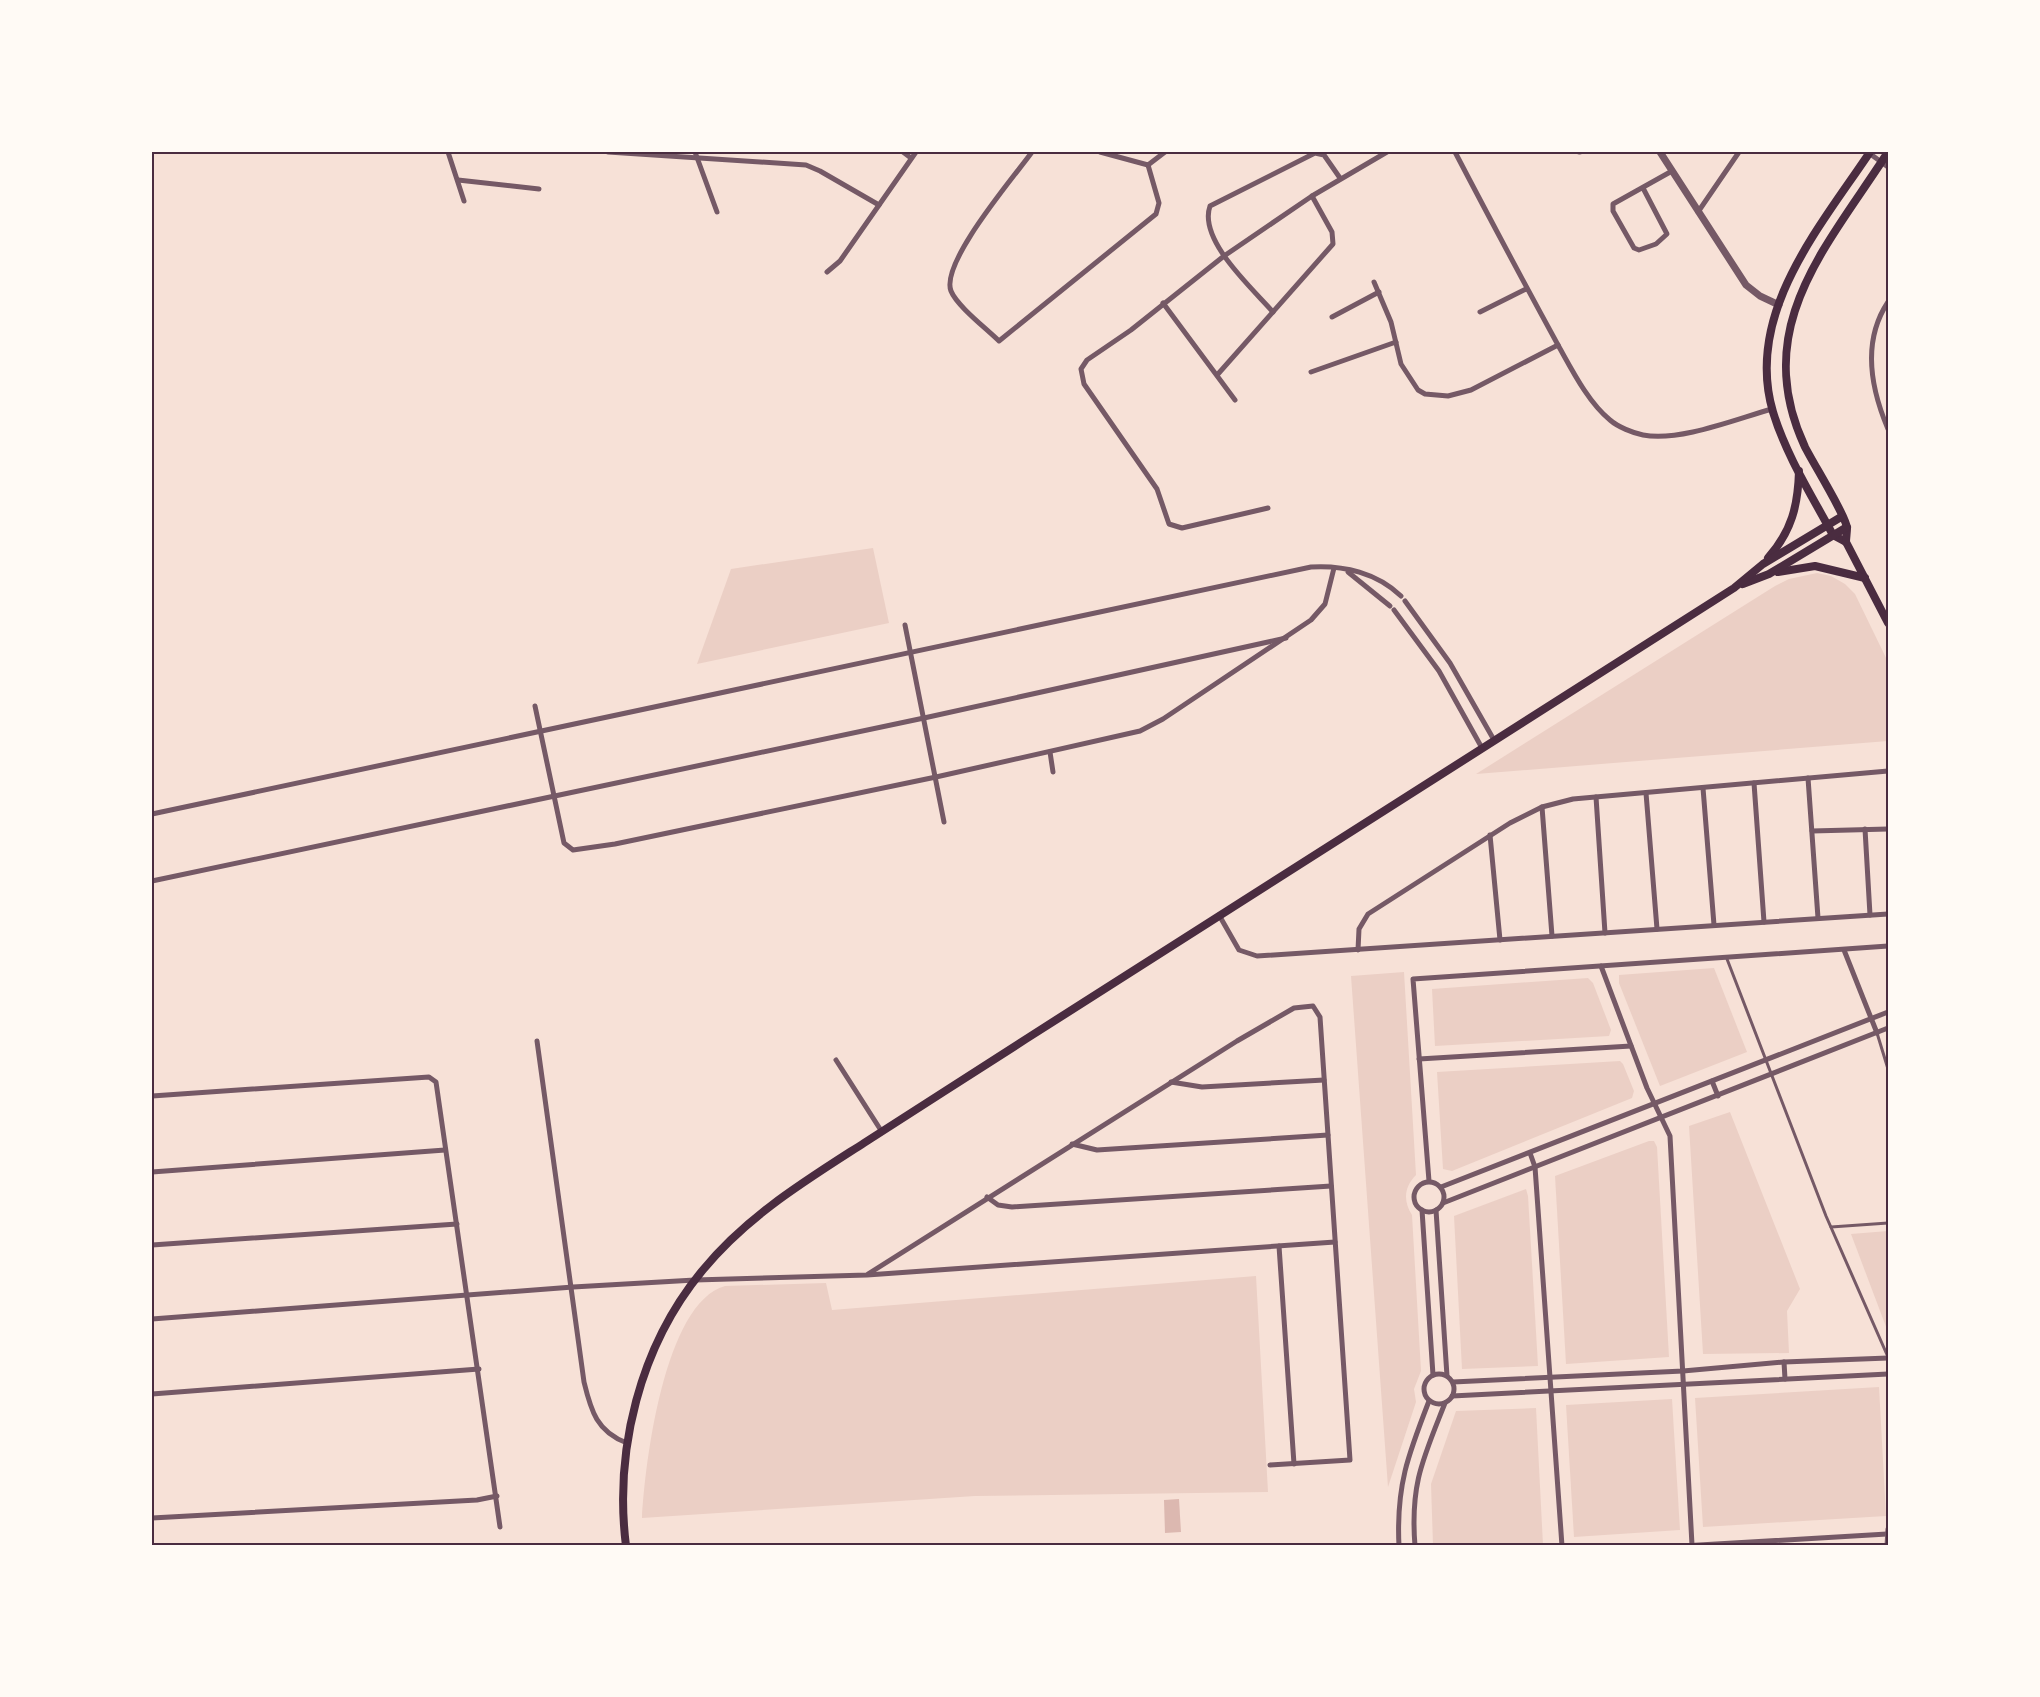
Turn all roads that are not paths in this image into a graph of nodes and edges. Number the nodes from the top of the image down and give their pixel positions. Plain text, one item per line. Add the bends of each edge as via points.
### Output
1 (448, 152) edge
2 (608, 152) edge
3 (903, 152) edge
4 (916, 152) edge
5 (1032, 152) edge
6 (1100, 152) edge
7 (1165, 152) edge
8 (1387, 152) edge
9 (1455, 152) edge
10 (1660, 152) edge
11 (1739, 152) edge
12 (1869, 152) edge
13 (1888, 152) edge
14 (696, 154) edge
15 (911, 158) junction
16 (1148, 165) junction
17 (1885, 165) edge
18 (1672, 171) junction
19 (1340, 178) junction
20 (458, 180) junction
21 (1643, 188) junction
22 (539, 189) dead end
23 (1312, 196) junction
24 (464, 201) dead end
25 (879, 205) junction
26 (717, 212) dead end
27 (1698, 212) junction
28 (1224, 256) junction
29 (827, 272) dead end
30 (1374, 282) dead end
31 (1526, 290) junction
32 (1379, 292) junction
33 (1888, 302) edge
34 (1163, 303) junction
35 (1779, 305) junction
36 (1273, 312) junction
37 (1480, 312) dead end
38 (1332, 317) dead end
39 (1396, 342) junction
40 (1558, 345) junction
41 (1311, 372) dead end
42 (1218, 374) junction
43 (1235, 400) dead end
44 (1772, 409) junction
45 (1888, 429) edge
46 (1799, 470) junction
47 (1268, 508) dead end
48 (1841, 516) junction
49 (1828, 525) junction
50 (1847, 527) junction
51 (1833, 535) junction
52 (1846, 542) junction
53 (1763, 564) junction
54 (1334, 568) junction
55 (1344, 570) junction
56 (1769, 574) junction
57 (1865, 578) junction
58 (1734, 588) junction
59 (1415, 613) junction
60 (1404, 622) junction
61 (1888, 623) edge
62 (905, 625) dead end
63 (1286, 638) junction
64 (911, 654) junction
65 (535, 706) dead end
66 (924, 718) junction
67 (539, 732) junction
68 (1494, 740) junction
69 (1482, 748) junction
70 (1050, 752) junction
71 (1888, 771) edge
72 (1053, 772) dead end
73 (936, 777) junction
74 (1808, 778) junction
75 (1754, 783) junction
76 (1703, 788) junction
77 (1646, 793) junction
78 (552, 795) junction
79 (1596, 797) junction
80 (1542, 807) junction
81 (152, 814) edge
82 (944, 822) dead end
83 (1888, 828) edge
84 (1865, 829) junction
85 (1812, 831) junction
86 (1490, 835) junction
87 (152, 881) edge
88 (1888, 914) edge
89 (1220, 915) junction
90 (1870, 915) junction
91 (1818, 918) junction
92 (1764, 922) junction
93 (1714, 925) junction
94 (1657, 929) junction
95 (1605, 933) junction
96 (1552, 936) junction
97 (1500, 940) junction
98 (1888, 946) edge
99 (1359, 950) junction
100 (1844, 950) junction
101 (1726, 958) junction
102 (1601, 966) junction
103 (1888, 1012) edge
104 (1871, 1018) junction
105 (1888, 1029) edge
106 (1877, 1033) junction
107 (537, 1041) dead end
108 (1631, 1046) junction
109 (1419, 1059) junction
110 (836, 1060) dead end
111 (1766, 1060) junction
112 (1888, 1069) edge
113 (1772, 1075) junction
114 (1324, 1080) junction
115 (1171, 1082) junction
116 (1712, 1082) junction
117 (152, 1096) edge
118 (1718, 1096) junction
119 (1655, 1104) junction
120 (1663, 1118) junction
121 (882, 1132) junction
122 (1328, 1135) junction
123 (1072, 1144) junction
124 (445, 1150) junction
125 (1530, 1153) junction
126 (1535, 1167) junction
127 (152, 1172) edge
128 (1429, 1181) junction
129 (1331, 1186) junction
130 (1441, 1187) junction
131 (987, 1197) junction
132 (1443, 1203) junction
133 (1422, 1210) junction
134 (1436, 1210) junction
135 (1888, 1222) edge
136 (457, 1224) junction
137 (1831, 1227) junction
138 (1335, 1242) junction
139 (152, 1245) edge
140 (1279, 1246) junction
141 (867, 1275) junction
142 (695, 1280) junction
143 (573, 1287) junction
144 (468, 1296) junction
145 (152, 1319) edge
146 (1888, 1357) edge
147 (1784, 1362) junction
148 (479, 1369) junction
149 (1683, 1371) junction
150 (1888, 1374) edge
151 (1433, 1375) junction
152 (1447, 1376) junction
153 (1550, 1377) junction
154 (1785, 1379) junction
155 (1453, 1382) junction
156 (1683, 1384) junction
157 (1551, 1391) junction
158 (152, 1394) edge
159 (1452, 1396) junction
160 (1429, 1401) junction
161 (1445, 1403) junction
162 (627, 1443) junction
163 (1294, 1464) junction
164 (1270, 1465) dead end
165 (496, 1496) junction
166 (152, 1518) edge
167 (500, 1527) dead end
168 (1888, 1532) edge
169 (626, 1545) edge
170 (1399, 1545) edge
171 (1415, 1545) edge
172 (1562, 1545) edge
173 (1682, 1545) edge
174 (1692, 1545) edge
175 (1887, 1545) edge

1 - 20 street
2 - 14 street
3 - 15 street
4 - 15 street
5 - 16 street via 958,254 951,274 951,292 999,341 1156,214 1158,196
6 - 16 street
7 - 16 street
8 - 19 street
9 - 31 street
10 - 18 street
11 - 27 street
12 - 17 street
12 - 35 main road via 1799,260
13 - 17 main road
14 - 25 street via 806,165
14 - 26 street
15 - 25 street
17 - 48 main road via 1803,284 1786,341 1790,400 1799,434
18 - 21 street
18 - 27 street
19 - 23 street
19 - 28 street via 1324,155 1315,153 1215,202 1208,216
20 - 22 street
20 - 24 street
21 - 21 street via 1667,234 1656,244 1639,250 1634,248 1612,207 1616,201
23 - 28 street
23 - 36 street via 1332,232 1334,244
25 - 29 street via 840,261
27 - 35 street via 1746,285
28 - 34 street
28 - 36 street
30 - 32 street
31 - 37 street
31 - 40 street
32 - 38 street
32 - 39 street
33 - 45 street via 1875,335 1871,366
34 - 42 street
34 - 47 street via 1087,360 1081,369 1084,384 1156,489 1169,524 1182,528
35 - 44 main road via 1769,353
36 - 42 street
39 - 40 street via 1401,364 1418,390 1433,396 1471,390
39 - 41 street
40 - 44 street via 1611,421 1642,435 1684,433
42 - 43 street
44 - 46 main road
46 - 49 main road
46 - 53 main road via 1791,526
48 - 49 main road
48 - 50 main road
49 - 51 main road
49 - 53 main road
50 - 51 main road
50 - 52 main road
51 - 52 main road
51 - 56 main road
52 - 57 main road
53 - 58 main road
54 - 55 street
54 - 63 street via 1325,604
54 - 64 street via 1311,567
55 - 59 street via 1379,579
55 - 60 street via 1373,590
56 - 57 main road via 1815,566
56 - 58 main road
57 - 61 main road
58 - 68 main road
59 - 60 street
59 - 68 street via 1460,677
60 - 69 street via 1439,671
62 - 64 street
63 - 66 street
63 - 70 street via 1152,726
64 - 66 street
64 - 67 street
65 - 67 street
66 - 73 street
66 - 78 street
67 - 78 street
67 - 81 street
68 - 69 main road
69 - 89 main road
70 - 72 street
70 - 73 street
71 - 74 street
73 - 78 street via 578,850 567,848 564,843
73 - 82 street
74 - 75 street
74 - 85 street
75 - 76 street
75 - 92 street
76 - 77 street
76 - 93 street
77 - 79 street
77 - 94 street
78 - 87 street
79 - 80 street
79 - 95 street
80 - 86 street
80 - 96 street
83 - 84 street
84 - 85 street
84 - 90 street
85 - 91 street
86 - 97 street
86 - 99 street via 1368,914 1359,929
88 - 90 street
89 - 99 street via 1235,945 1251,955
89 - 121 main road
90 - 91 street
91 - 92 street
92 - 93 street
93 - 94 street
94 - 95 street
95 - 96 street
96 - 97 street
97 - 99 street
98 - 100 street
100 - 101 street
100 - 104 street
101 - 102 street
101 - 111 lane
102 - 108 street
102 - 109 street via 1413,979
103 - 104 street
104 - 106 street
104 - 111 street
105 - 106 street
106 - 112 lane
106 - 113 street
107 - 143 street
108 - 109 street
108 - 119 street
109 - 128 street
110 - 121 street
111 - 113 lane
111 - 116 street
113 - 118 street
113 - 137 lane
114 - 115 street via 1202,1087
114 - 115 street via 1320,1017 1318,1010 1308,1005 1294,1008
114 - 122 street
115 - 123 street
116 - 118 street
116 - 119 street
117 - 124 street via 429,1077 438,1088
118 - 120 street
119 - 120 street
119 - 125 street
120 - 126 street
120 - 149 street via 1672,1149
121 - 142 main road via 755,1216
122 - 123 street via 1097,1150
122 - 129 street
123 - 131 street
124 - 127 street
124 - 136 street
125 - 126 street
125 - 130 street
126 - 132 street
126 - 153 street
128 - 130 street
128 - 133 street via 1415,1191 1416,1204
129 - 131 street via 1012,1207 998,1205
129 - 138 street
130 - 132 street
131 - 141 street
132 - 134 street
133 - 134 street
133 - 151 street
134 - 152 street
135 - 137 lane
136 - 139 street
136 - 144 street
137 - 146 lane
138 - 140 street
138 - 163 street via 1350,1460
140 - 141 street
140 - 163 street
141 - 142 street
142 - 143 street
142 - 162 main road via 653,1354 634,1407
143 - 144 street
143 - 162 street via 584,1382 592,1414 603,1430
144 - 145 street
144 - 148 street
146 - 147 street
147 - 149 street
147 - 154 street
148 - 158 street
148 - 165 street
149 - 153 street
149 - 156 street
150 - 154 street
151 - 152 street
151 - 160 street via 1424,1385
152 - 155 street
153 - 155 street
153 - 157 street
154 - 156 street
155 - 159 street
156 - 157 street
156 - 174 street
157 - 159 street
157 - 172 street
159 - 161 street
160 - 161 street
160 - 170 street via 1401,1480 1397,1512
161 - 171 street via 1416,1482
162 - 169 main road via 623,1495
163 - 164 street
165 - 166 street
165 - 167 street
168 - 174 street
168 - 175 street
173 - 174 street

